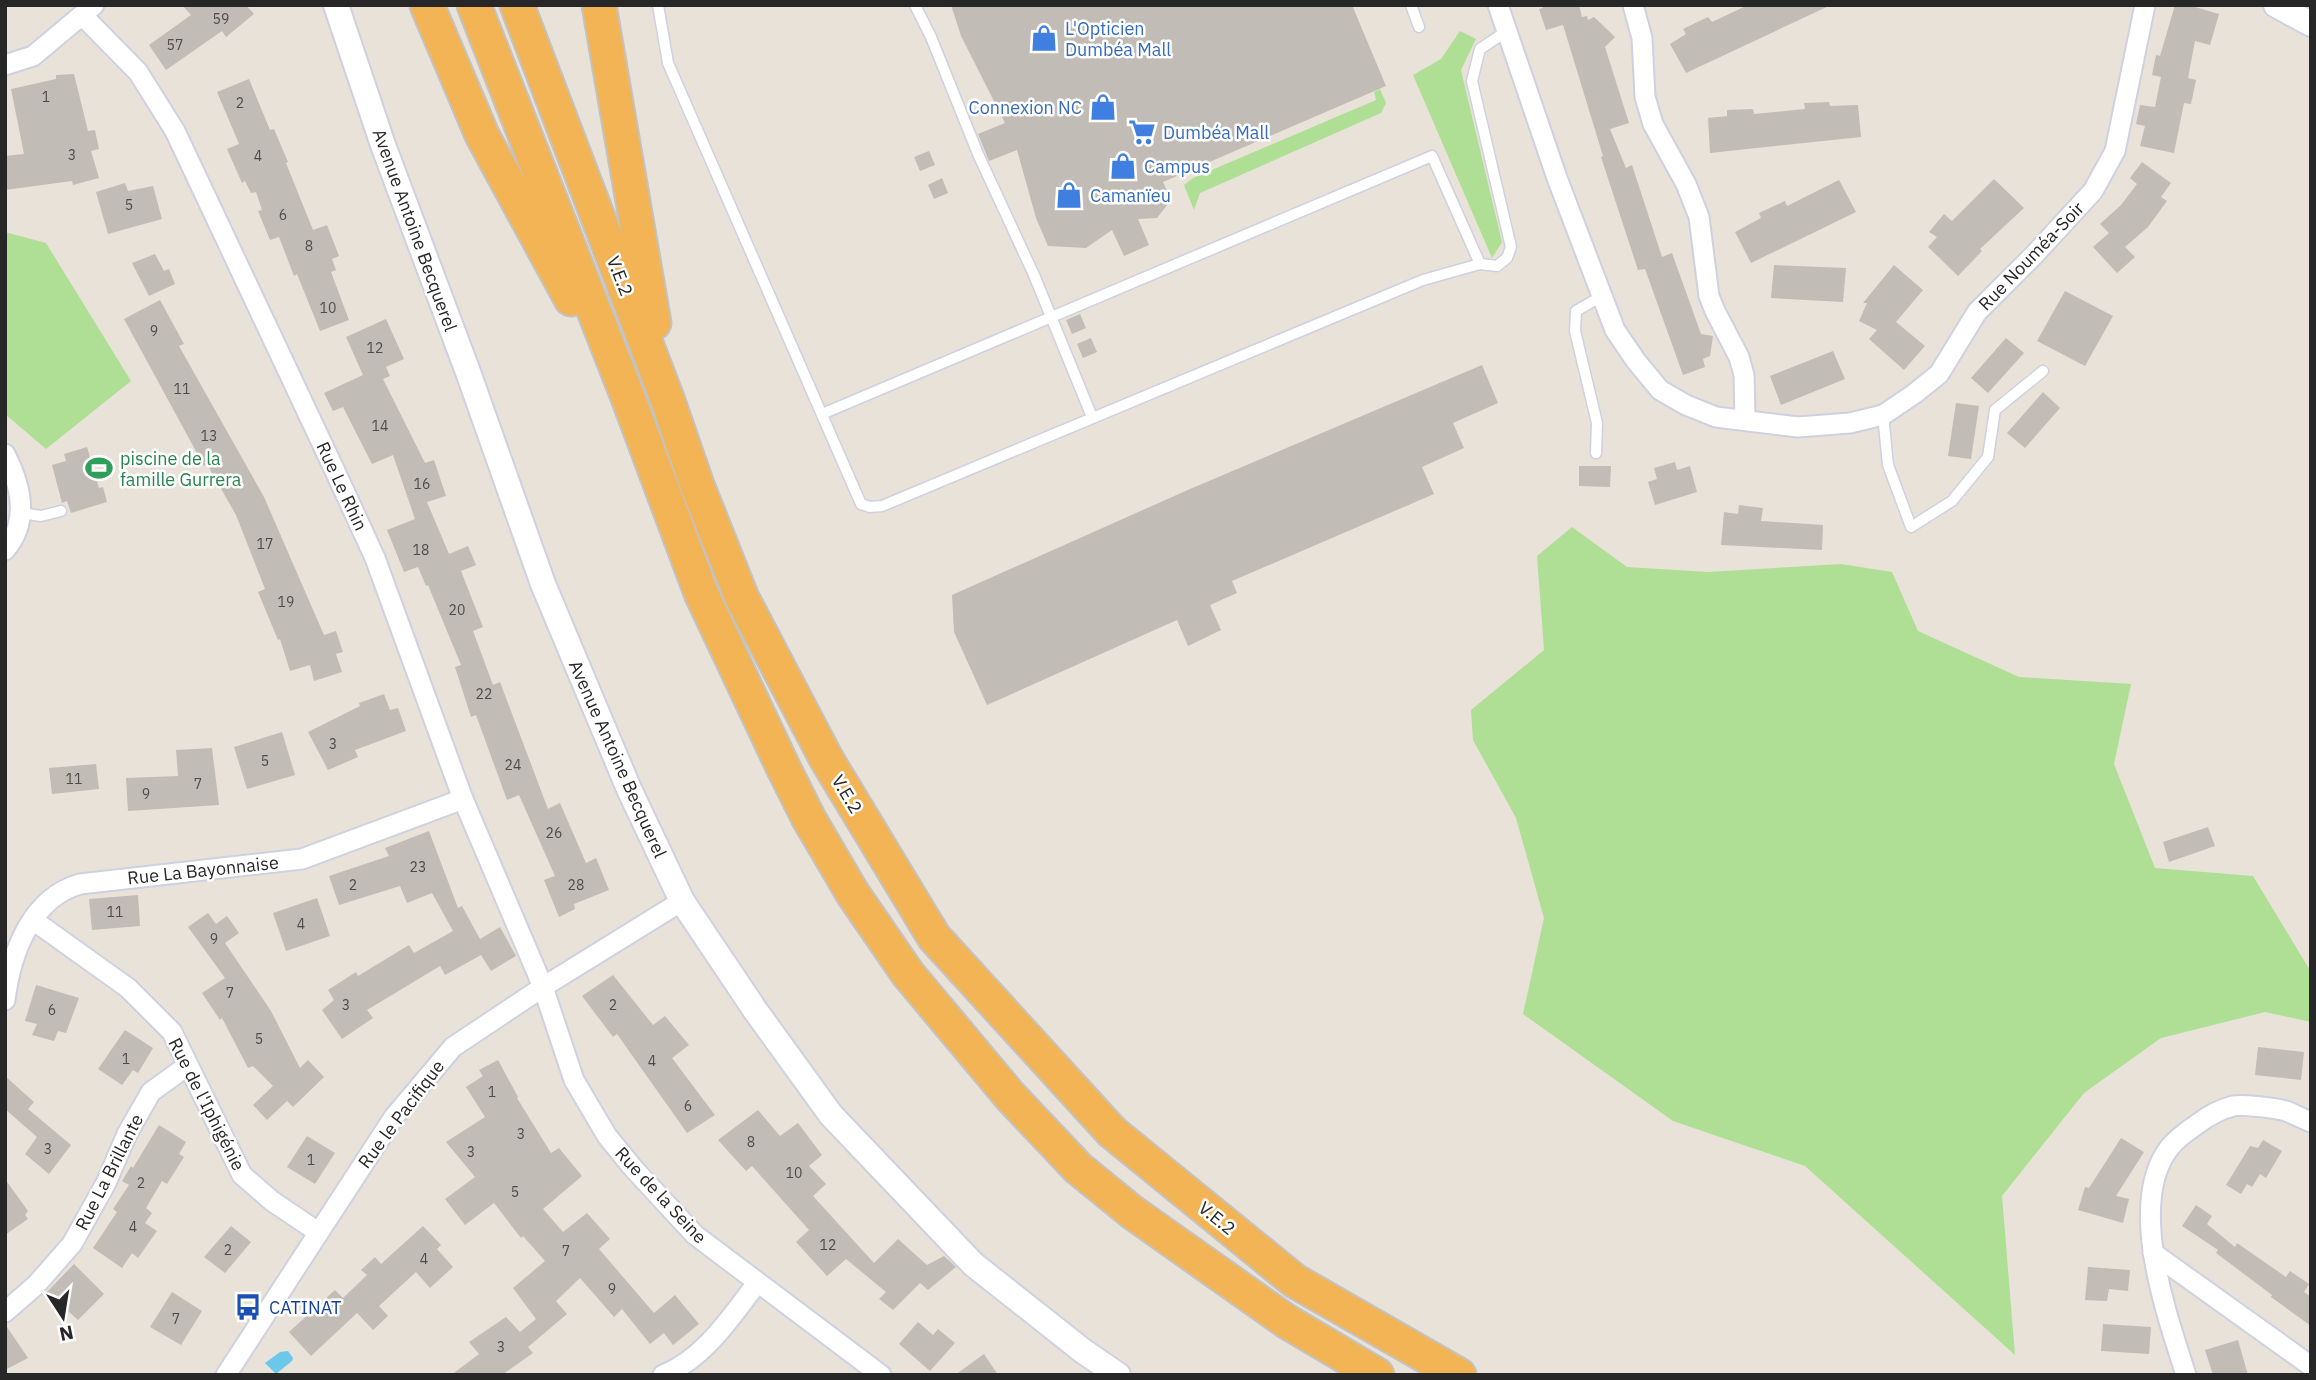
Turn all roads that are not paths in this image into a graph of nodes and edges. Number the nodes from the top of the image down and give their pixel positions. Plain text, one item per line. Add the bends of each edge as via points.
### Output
1 (336, 5) edge
2 (427, 5) edge
3 (474, 5) edge
4 (517, 5) edge
5 (599, 5) edge
6 (658, 5) edge
7 (915, 5) edge
8 (1411, 5) edge
9 (1499, 5) edge
10 (1633, 5) edge
11 (2145, 5) edge
12 (2276, 5) edge
13 (89, 11) edge
14 (2311, 24) edge
15 (1419, 27) dead end
16 (1507, 31) junction
17 (5, 65) edge
18 (1480, 264) junction
19 (1602, 296) junction
20 (1051, 316) junction
21 (2043, 371) dead end
22 (627, 395) junction
23 (668, 401) junction
24 (822, 414) junction
25 (1884, 415) junction
26 (1092, 418) junction
27 (1745, 421) junction
28 (1596, 453) dead end
29 (5, 454) edge
30 (61, 511) dead end
31 (21, 513) junction
32 (5, 550) edge
33 (463, 799) junction
34 (682, 901) junction
35 (33, 920) junction
36 (543, 987) junction
37 (5, 1000) edge
38 (187, 1066) junction
39 (2311, 1122) edge
40 (318, 1232) junction
41 (2153, 1253) junction
42 (757, 1283) junction
43 (5, 1312) edge
44 (2311, 1367) edge
45 (226, 1375) edge
46 (663, 1375) edge
47 (881, 1375) edge
48 (1118, 1375) edge
49 (1377, 1375) edge
50 (1459, 1375) edge
51 (2186, 1375) edge

1 - 34 street, Avenue Antoine Becquerel via 543,584 629,789
2 - 22 highway via 482,135
3 - 22 highway
4 - 23 highway, V.E.2
5 - 23 highway
6 - 24 lane via 668,63
7 - 20 lane
8 - 15 lane
9 - 16 street, Rue Nouméa-Soir
10 - 27 street via 1642,38 1645,97 1653,124 1699,217 1709,296 1744,375
11 - 25 street, Rue Nouméa-Soir via 2115,151 2093,191 1977,312 1938,374
12 - 14 street
13 - 17 street via 33,56
13 - 33 street, Rue Le Rhin via 138,72 176,131 375,558
16 - 18 lane via 1480,49 1472,81 1511,247 1497,266
16 - 19 street, Rue Nouméa-Soir
18 - 20 lane via 1432,156
18 - 26 lane via 1423,280
19 - 27 street, Rue Nouméa-Soir via 1615,330 1660,390 1716,417
19 - 28 lane via 1576,311 1575,331 1597,423
20 - 24 lane
20 - 26 lane
21 - 25 lane via 1995,410 1988,457 1951,501 1911,527 1888,465
22 - 49 highway via 701,593 782,765 853,894 908,974 1010,1096 1078,1168 1286,1321
23 - 50 highway, V.E.2 via 743,598 827,760 934,937 1112,1132 1295,1281
24 - 26 lane via 861,504 870,507 882,506
25 - 27 street, Rue Nouméa-Soir via 1798,427
29 - 31 street via 17,477
30 - 31 lane via 41,516
31 - 32 street via 14,540
33 - 35 street, Rue La Bayonnaise via 302,859 64,888
33 - 36 street, Rue Le Rhin
34 - 36 street, Rue le Pacifique
34 - 48 street, Avenue Antoine Becquerel via 831,1115 973,1264
35 - 37 street, Rue La Bayonnaise via 18,944
35 - 38 street, Rue de l'Iphigénie via 128,988 172,1032
36 - 40 street, Rue le Pacifique via 453,1047 394,1117
36 - 42 street, Rue de la Seine via 574,1080 607,1136 695,1235
38 - 40 street, Rue de l'Iphigénie via 242,1175
38 - 43 street, Rue La Brillante via 151,1091 72,1244
39 - 41 street via 2285,1111 2234,1106 2180,1137 2162,1160 2154,1184 2150,1215
40 - 45 street, Rue le Pacifique
41 - 44 street
41 - 51 street
42 - 46 street via 713,1340
42 - 47 street, Rue de la Seine

